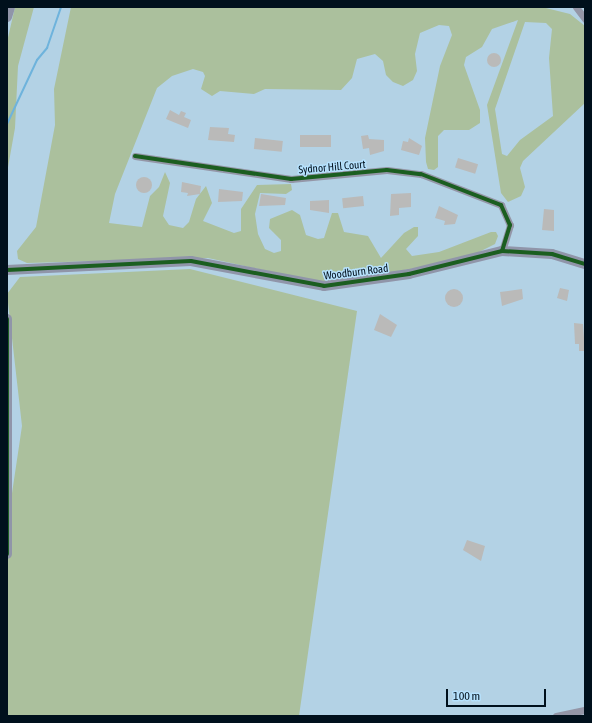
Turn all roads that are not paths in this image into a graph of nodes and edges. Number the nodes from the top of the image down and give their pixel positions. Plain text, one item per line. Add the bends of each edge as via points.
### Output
1 (10, 7) edge
2 (576, 7) edge
3 (7, 17) edge
4 (585, 19) edge
5 (135, 156) dead end
6 (502, 251) junction
7 (585, 264) edge
8 (7, 270) edge
9 (7, 319) edge
10 (7, 554) edge
11 (585, 710) edge
12 (556, 716) edge

1 - 3 street
2 - 4 street
5 - 6 street, Sydnor Hill Court via 291,179 387,170 421,174 501,204 510,225
6 - 7 street, Woodburn Road via 552,254
6 - 8 street, Woodburn Road via 409,274 324,286 191,261
9 - 10 street
11 - 12 street

